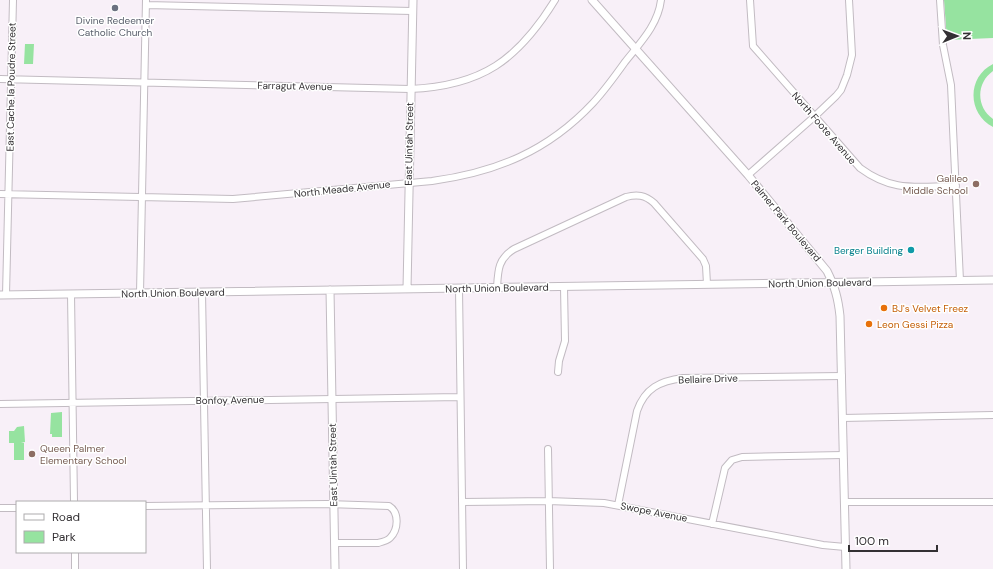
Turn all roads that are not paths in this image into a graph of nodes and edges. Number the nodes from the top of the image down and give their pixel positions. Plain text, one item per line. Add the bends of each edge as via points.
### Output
1 (13, 0) edge
2 (413, 0) edge
3 (555, 0) edge
4 (592, 0) edge
5 (661, 0) edge
6 (750, 0) edge
7 (849, 0) edge
8 (940, 0) edge
9 (146, 3) edge
10 (412, 11) junction
11 (636, 49) junction
12 (0, 79) edge
13 (11, 79) junction
14 (144, 83) junction
15 (410, 89) junction
16 (814, 117) junction
17 (748, 175) junction
18 (408, 182) junction
19 (956, 186) junction
20 (0, 194) edge
21 (8, 194) junction
22 (141, 197) junction
23 (993, 280) edge
24 (960, 281) junction
25 (833, 283) junction
26 (707, 284) junction
27 (564, 286) junction
28 (497, 288) junction
29 (407, 289) junction
30 (459, 289) junction
31 (330, 290) junction
32 (202, 292) junction
33 (140, 293) junction
34 (71, 294) junction
35 (3, 295) edge
36 (558, 372) dead end
37 (842, 376) junction
38 (460, 396) junction
39 (332, 398) junction
40 (205, 400) junction
41 (72, 402) junction
42 (0, 404) edge
43 (993, 415) edge
44 (842, 418) junction
45 (548, 449) dead end
46 (843, 455) junction
47 (74, 501) edge
48 (548, 501) junction
49 (462, 502) junction
50 (844, 502) junction
51 (993, 502) edge
52 (206, 505) junction
53 (334, 505) junction
54 (618, 505) junction
55 (146, 506) edge
56 (0, 508) edge
57 (16, 508) edge
58 (712, 524) junction
59 (334, 543) junction
60 (845, 547) junction
61 (75, 553) edge
62 (76, 569) edge
63 (207, 569) edge
64 (335, 569) edge
65 (463, 569) edge
66 (550, 569) edge
67 (846, 569) edge

1 - 13 street, East Cache la Poudre Street
2 - 10 main road, East Uintah Street
3 - 15 street, Farragut Avenue via 532,34 518,49 492,68 448,86
4 - 11 main road, Palmer Park Boulevard
5 - 11 street, North Meade Avenue via 655,22
6 - 16 street, North Foote Avenue via 753,46
7 - 16 street via 852,55 848,75 836,96
8 - 19 street via 943,39 951,85
9 - 10 street
9 - 14 street
10 - 15 main road, East Uintah Street
11 - 17 main road, Palmer Park Boulevard
11 - 18 street, North Meade Avenue via 594,102 561,132 541,146 499,166 452,178
12 - 13 street, Farragut Avenue
13 - 14 street, Farragut Avenue
13 - 21 street, East Cache la Poudre Street
14 - 15 street, Farragut Avenue
14 - 22 street
15 - 18 main road, East Uintah Street
16 - 17 street
16 - 19 street, North Foote Avenue via 860,168 883,182 899,186
17 - 25 main road, Palmer Park Boulevard via 823,266
18 - 22 street, North Meade Avenue via 233,199
18 - 29 main road, East Uintah Street
19 - 24 street
20 - 21 street, North Meade Avenue
21 - 22 street, North Meade Avenue
21 - 35 street, East Cache la Poudre Street
22 - 33 street
23 - 24 main road, North Union Boulevard
24 - 25 main road, North Union Boulevard
25 - 26 main road, North Union Boulevard
25 - 37 main road, Palmer Park Boulevard via 838,296 840,316
26 - 27 main road, North Union Boulevard
26 - 28 street via 703,259 654,203 648,198 634,195 507,253 499,267
27 - 28 main road, North Union Boulevard
27 - 36 street via 565,342
28 - 30 main road, North Union Boulevard
29 - 30 main road, North Union Boulevard
29 - 31 main road, North Union Boulevard
30 - 38 street
31 - 32 main road, North Union Boulevard
31 - 39 main road, East Uintah Street
32 - 33 main road, North Union Boulevard
32 - 40 street
33 - 34 main road, North Union Boulevard
34 - 35 main road, North Union Boulevard
34 - 41 street
37 - 44 main road, Palmer Park Boulevard
37 - 54 street, Bellaire Drive via 683,378 659,384 640,401
38 - 39 street, Bonfoy Avenue
38 - 49 street
39 - 40 street, Bonfoy Avenue
39 - 53 main road, East Uintah Street
40 - 41 street, Bonfoy Avenue
40 - 52 street
41 - 42 street, Bonfoy Avenue
41 - 47 street
43 - 44 street
44 - 46 main road, Palmer Park Boulevard
45 - 48 street
46 - 50 main road, Palmer Park Boulevard
46 - 58 street via 742,457 732,460 725,468
48 - 49 street, Swope Avenue
48 - 54 street, Swope Avenue
48 - 66 street
49 - 65 street
50 - 51 street
50 - 60 main road, Palmer Park Boulevard
52 - 53 street
52 - 55 street
52 - 63 street
53 - 59 main road, East Uintah Street
53 - 59 street via 389,506 395,512 397,521 391,537 383,542
54 - 58 street, Swope Avenue
56 - 57 street
58 - 60 street, Swope Avenue via 823,546
59 - 64 main road, East Uintah Street
60 - 67 main road, Palmer Park Boulevard
61 - 62 street

